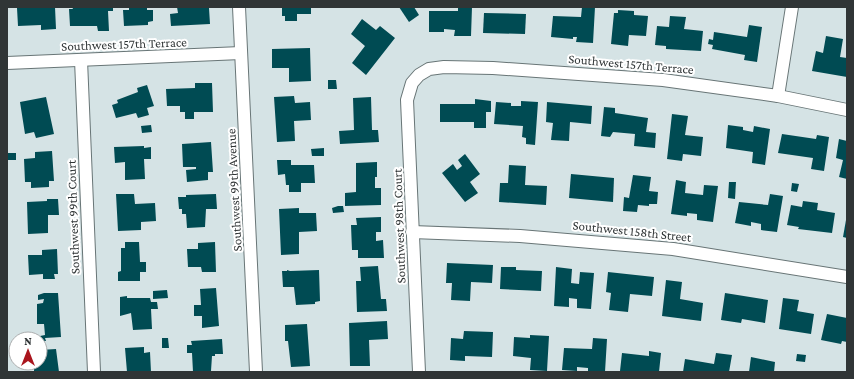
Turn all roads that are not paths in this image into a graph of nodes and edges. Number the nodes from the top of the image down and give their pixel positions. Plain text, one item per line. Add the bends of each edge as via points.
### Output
1 (239, 7) edge
2 (792, 7) edge
3 (241, 53) junction
4 (81, 60) junction
5 (7, 63) edge
6 (414, 81) joint
7 (778, 96) junction
8 (847, 110) edge
9 (412, 232) junction
10 (847, 277) edge
11 (94, 372) edge
12 (256, 372) edge
13 (419, 372) edge

1 - 3 street, Southwest 99th Avenue
2 - 7 street
3 - 4 street, Southwest 157th Terrace
3 - 12 street, Southwest 99th Avenue
4 - 5 street, Southwest 157th Terrace
4 - 11 street, Southwest 99th Court
6 - 7 street, Southwest 157th Terrace via 422,73 434,68 493,68 663,80
6 - 9 street, Southwest 98th Court via 407,100
7 - 8 street, Southwest 157th Terrace
9 - 10 street, Southwest 158th Street via 520,236 666,248
9 - 13 street, Southwest 98th Court

